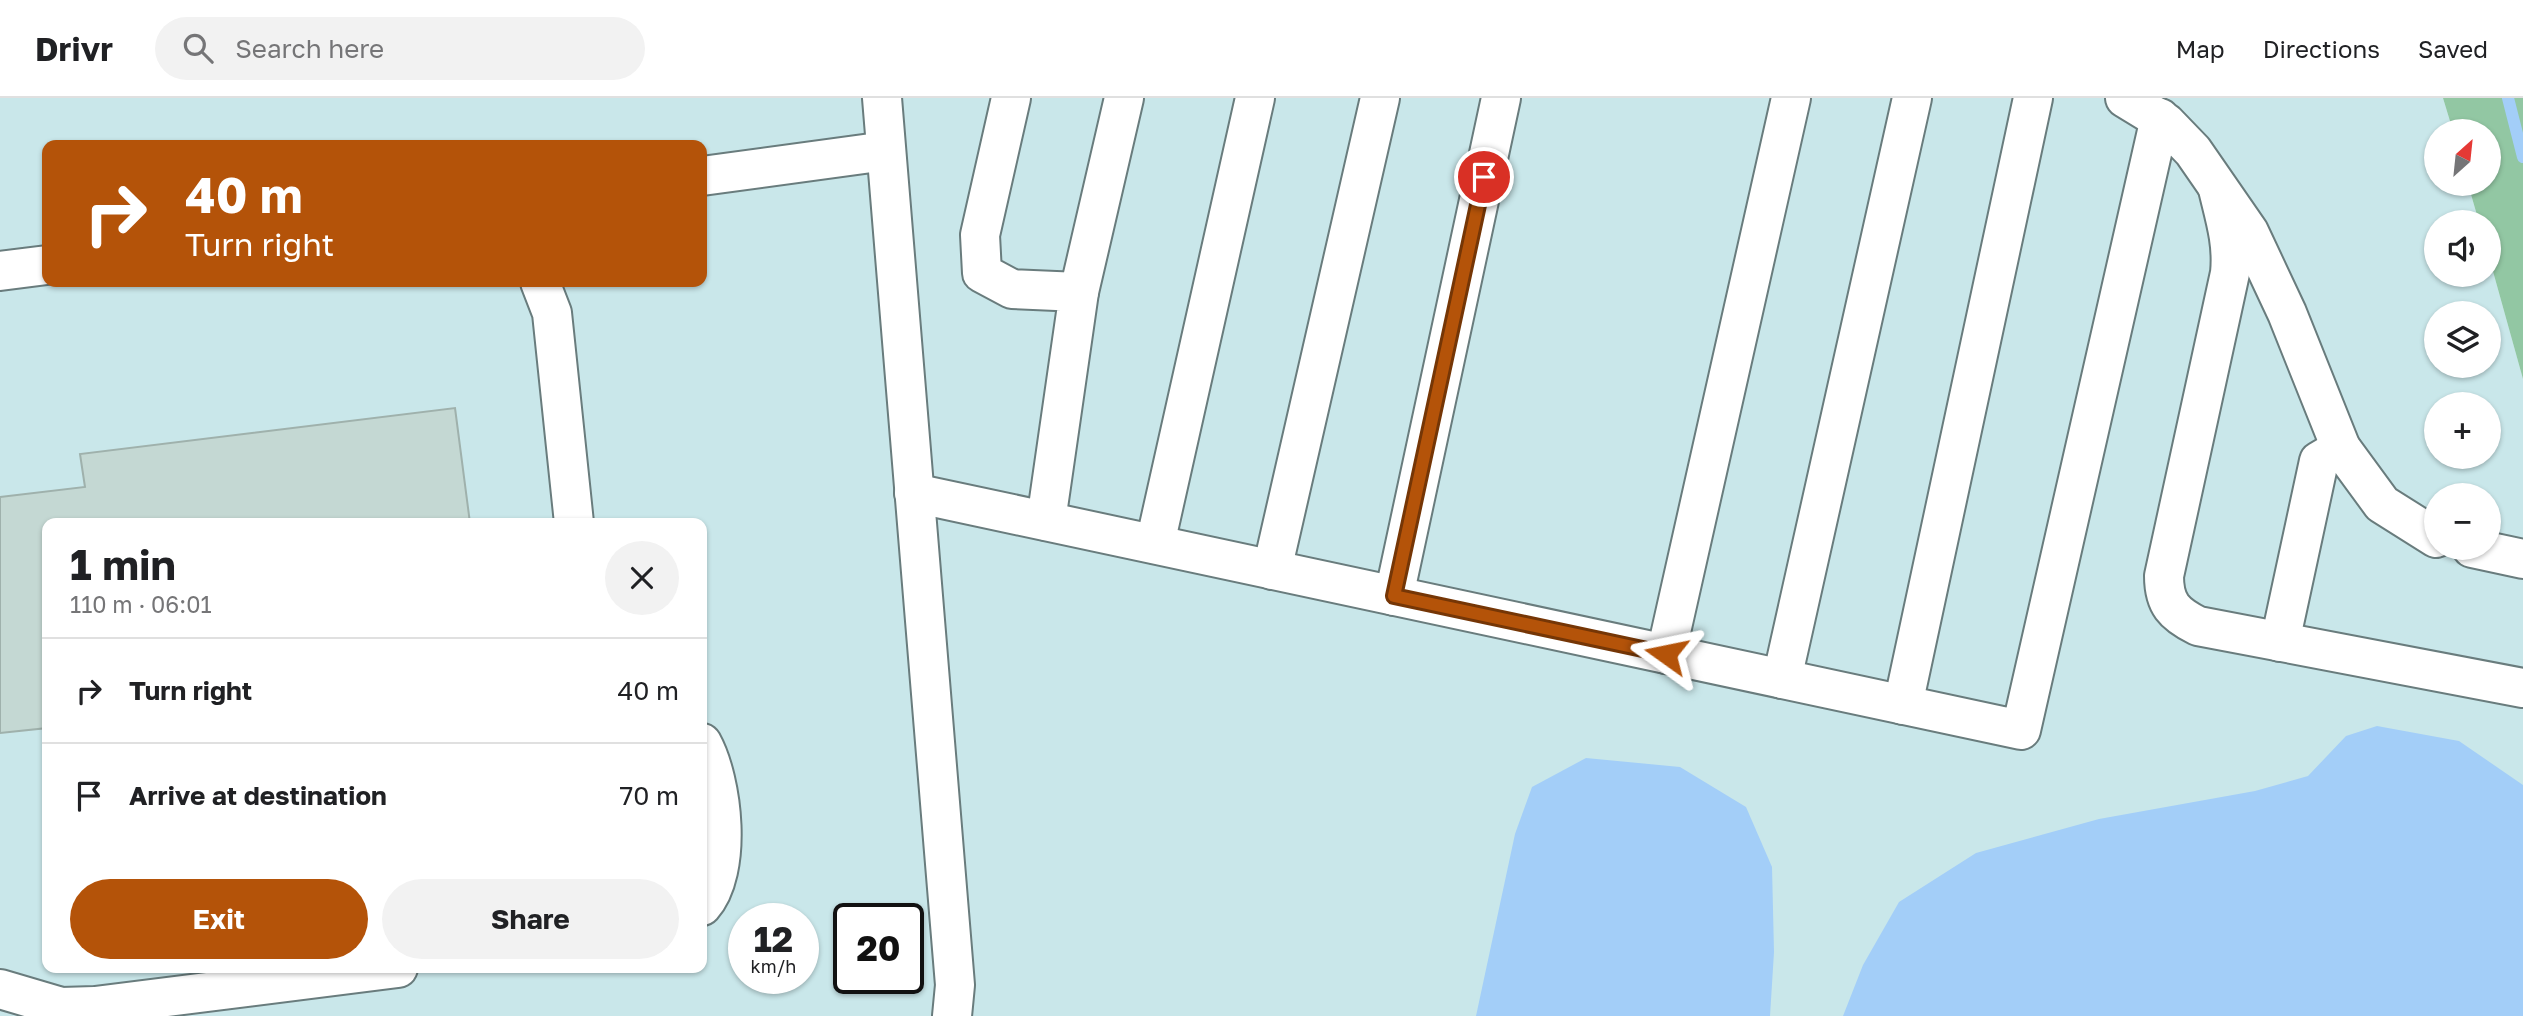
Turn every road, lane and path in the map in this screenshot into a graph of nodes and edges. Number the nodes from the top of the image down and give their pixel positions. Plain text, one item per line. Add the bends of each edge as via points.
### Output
1 (882, 98) edge
2 (1011, 98) edge
3 (1124, 98) edge
4 (1255, 98) edge
5 (1380, 98) edge
6 (1501, 98) edge
7 (1791, 98) edge
8 (1912, 98) edge
9 (2033, 98) edge
10 (2126, 98) edge
11 (2160, 118) junction
12 (886, 151) junction
13 (707, 175) edge
14 (2218, 189) junction
15 (42, 266) edge
16 (0, 271) edge
17 (542, 287) edge
18 (1079, 292) junction
19 (2341, 449) junction
20 (914, 493) junction
21 (573, 518) edge
22 (1046, 521) junction
23 (2424, 532) edge
24 (1155, 544) junction
25 (2501, 554) edge
26 (2523, 559) edge
27 (1272, 570) junction
28 (1394, 596) junction
29 (2280, 642) junction
30 (1666, 654) junction
31 (1782, 679) junction
32 (2523, 688) edge
33 (1903, 705) junction
34 (707, 757) edge
35 (707, 900) edge
36 (358, 973) edge
37 (0, 989) edge
38 (952, 1016) edge

1 - 12 lane
2 - 18 lane via 980,235 982,273 1012,289
3 - 18 lane
4 - 24 lane
5 - 27 lane
6 - 28 lane
7 - 30 lane
8 - 31 lane
9 - 33 lane
10 - 11 lane
11 - 14 lane via 2193,151
11 - 33 lane via 2021,730
12 - 13 lane
12 - 20 lane
14 - 19 lane via 2249,232
14 - 29 lane via 2230,234 2230,273 2164,592 2183,619 2198,626
15 - 16 lane
17 - 21 lane via 552,313
18 - 22 lane
19 - 23 lane via 2382,504
19 - 29 lane via 2319,461
20 - 22 lane
20 - 38 lane via 955,985
22 - 24 lane
24 - 27 lane
25 - 26 lane
27 - 28 lane
28 - 30 lane
29 - 32 lane
30 - 31 lane
31 - 33 lane
34 - 35 lane via 719,790 721,839 718,873
36 - 37 lane via 95,1006 61,1007

